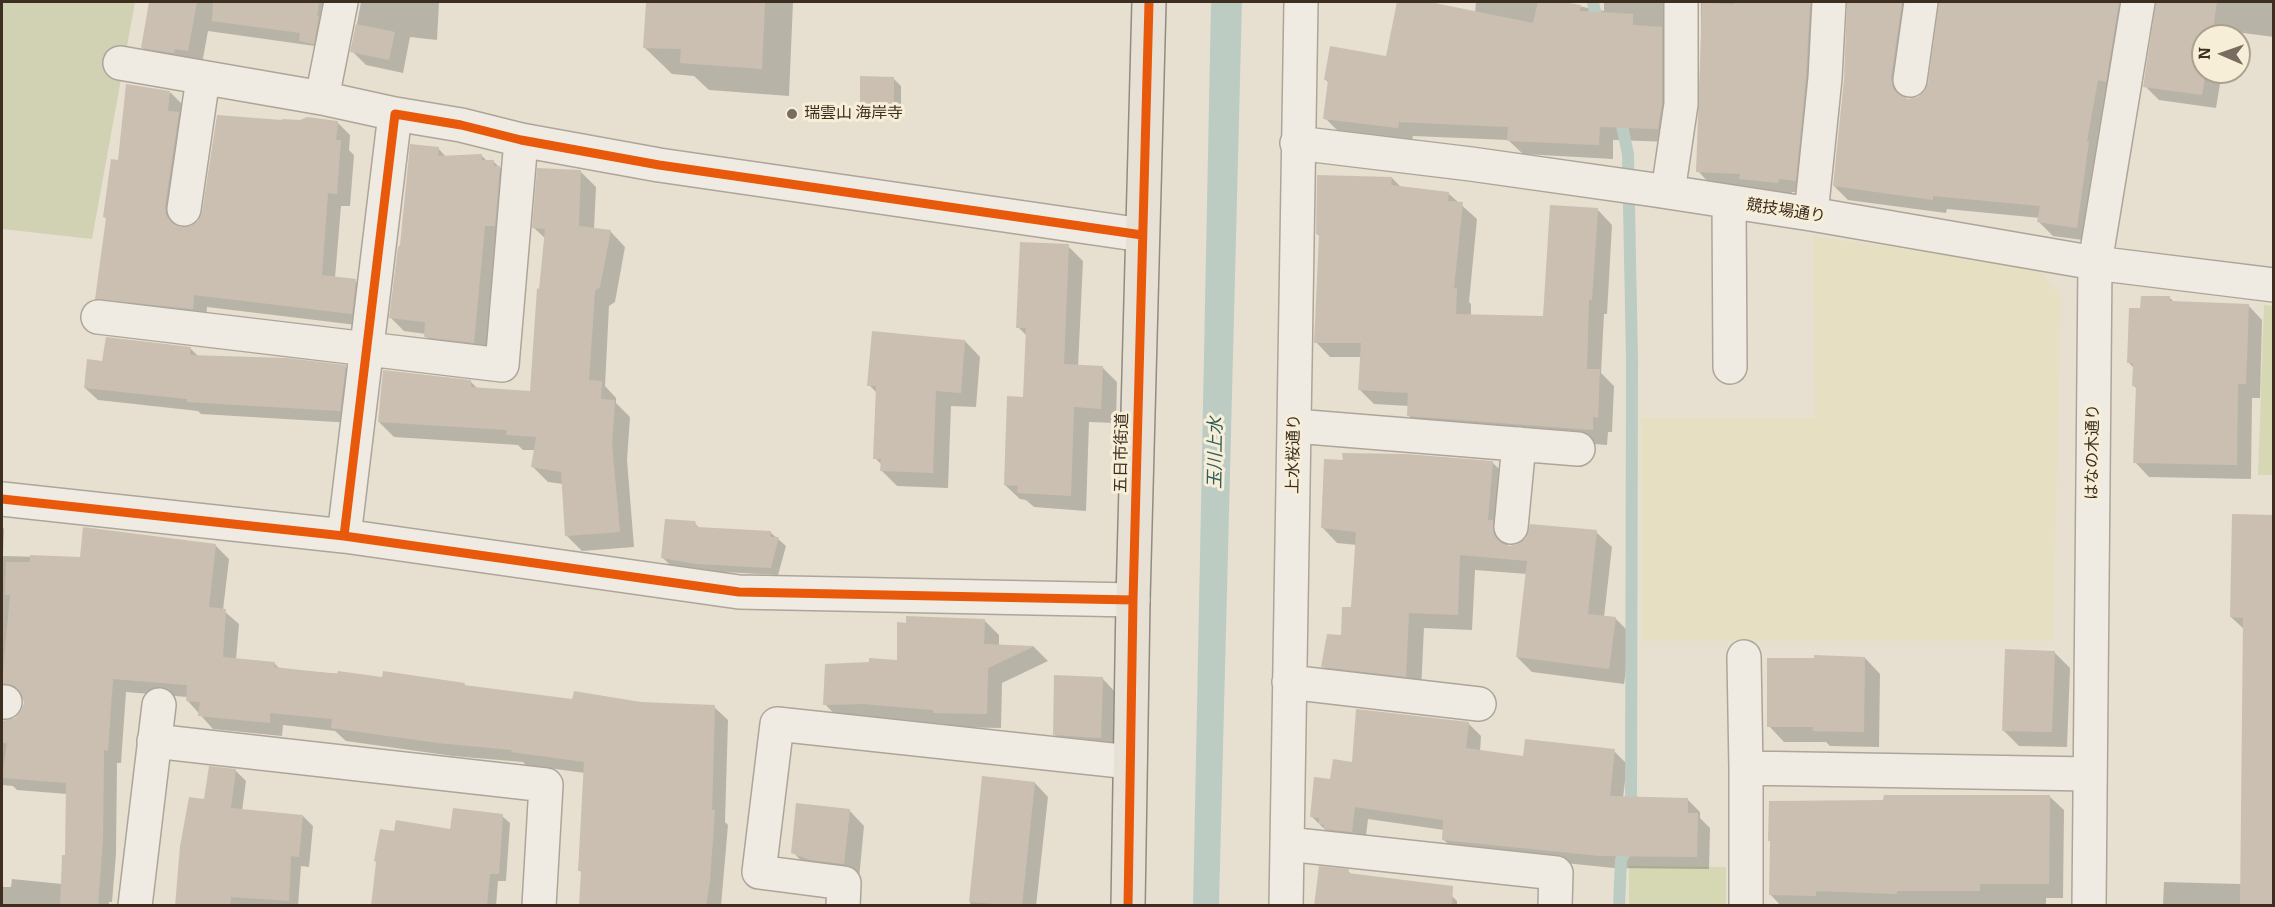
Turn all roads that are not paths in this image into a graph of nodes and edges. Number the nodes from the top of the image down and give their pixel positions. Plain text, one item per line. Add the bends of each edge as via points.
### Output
1 (341, 2) edge
2 (1149, 2) edge
3 (1301, 2) edge
4 (1682, 2) edge
5 (1829, 2) edge
6 (1921, 2) edge
7 (2138, 2) edge
8 (120, 63) dead end
9 (203, 78) junction
10 (1910, 80) dead end
11 (322, 98) junction
12 (395, 114) junction
13 (521, 140) junction
14 (1297, 143) junction
15 (1661, 191) junction
16 (1729, 202) junction
17 (184, 209) dead end
18 (1811, 214) junction
19 (1142, 235) junction
20 (2095, 263) junction
21 (2274, 285) edge
22 (98, 317) dead end
23 (368, 350) junction
24 (1730, 367) dead end
25 (1295, 426) junction
26 (1519, 444) junction
27 (1578, 449) dead end
28 (2, 499) edge
29 (1511, 527) dead end
30 (344, 536) junction
31 (1133, 600) junction
32 (1744, 657) dead end
33 (1289, 682) junction
34 (1479, 704) dead end
35 (159, 705) dead end
36 (154, 741) junction
37 (1130, 762) junction
38 (1746, 768) junction
39 (2089, 774) junction
40 (1287, 844) junction
41 (135, 906) edge
42 (538, 906) edge
43 (843, 906) edge
44 (1128, 906) edge
45 (1286, 906) edge
46 (1555, 906) edge
47 (1746, 906) edge
48 (2089, 906) edge

1 - 11 street
2 - 19 main road, 五日市街道
3 - 14 street, 上水桜通り
4 - 15 street via 1681,104
5 - 18 street
6 - 10 street
7 - 20 street, はなの木通り
8 - 9 street
9 - 11 street
9 - 17 street
11 - 12 street
12 - 13 street
12 - 23 street
13 - 19 street via 671,167
13 - 23 street via 502,365
14 - 15 street, 競技場通り
14 - 25 street, 上水桜通り
15 - 16 street, 競技場通り
16 - 18 street, 競技場通り
16 - 24 street
18 - 20 street, 競技場通り
19 - 31 main road, 五日市街道
20 - 21 street, 競技場通り
20 - 39 street, はなの木通り
22 - 23 street
23 - 30 street
25 - 26 street
25 - 33 street, 上水桜通り
26 - 27 street
26 - 29 street
28 - 30 street
30 - 31 street via 739,592
31 - 37 main road, 五日市街道
32 - 38 street
33 - 34 street
33 - 40 street, 上水桜通り
35 - 36 street
36 - 41 street
36 - 42 street via 546,785
37 - 43 street via 777,724 759,872 844,883
37 - 44 main road, 五日市街道
38 - 39 street
38 - 47 street
39 - 48 street, はなの木通り
40 - 45 street, 上水桜通り
40 - 46 street via 1556,873

